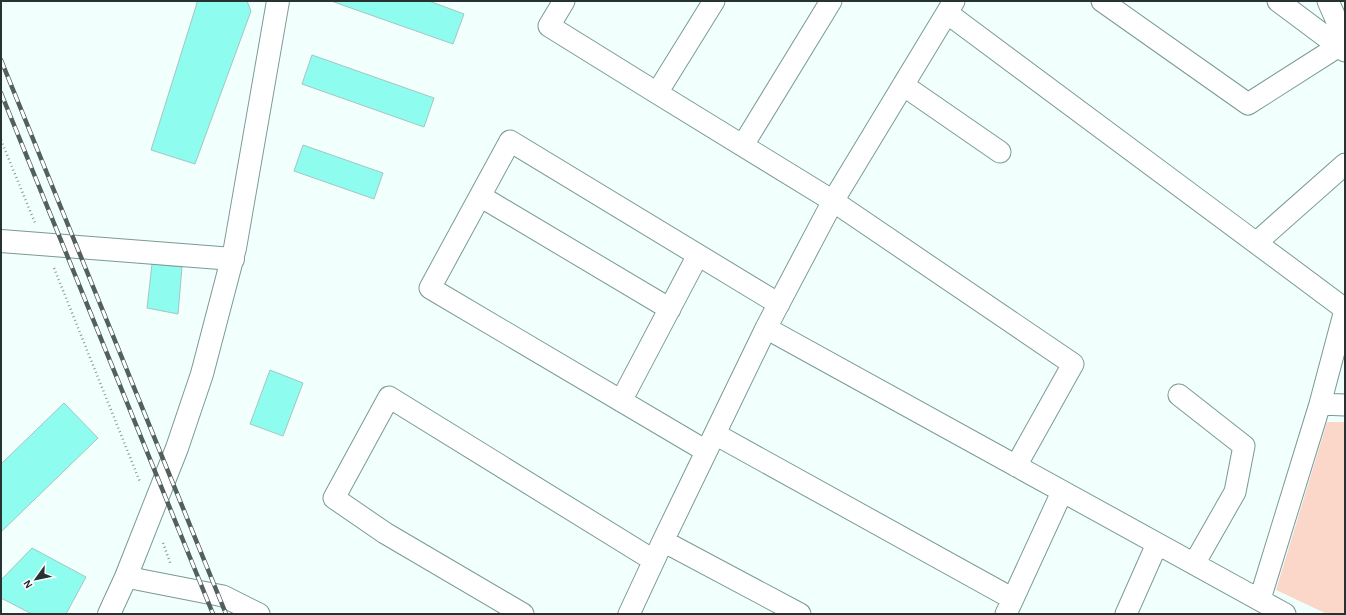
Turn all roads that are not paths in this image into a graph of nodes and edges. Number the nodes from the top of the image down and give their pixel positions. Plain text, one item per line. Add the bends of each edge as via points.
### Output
1 (278, 1) edge
2 (564, 1) edge
3 (714, 1) edge
4 (831, 1) edge
5 (1102, 1) edge
6 (1278, 1) edge
7 (1328, 1) edge
8 (951, 7) edge
9 (1343, 46) edge
10 (903, 85) junction
11 (657, 93) junction
12 (743, 145) junction
13 (1000, 152) dead end
14 (1345, 164) edge
15 (480, 196) junction
16 (833, 201) junction
17 (1, 241) edge
18 (1257, 242) junction
19 (698, 255) junction
20 (232, 259) junction
21 (779, 304) junction
22 (670, 309) junction
23 (1345, 310) edge
24 (766, 328) junction
25 (1179, 395) dead end
26 (621, 401) junction
27 (1320, 404) junction
28 (1345, 405) edge
29 (710, 443) junction
30 (1016, 466) junction
31 (1062, 492) junction
32 (662, 541) junction
33 (1157, 544) junction
34 (653, 560) junction
35 (1194, 564) junction
36 (126, 577) junction
37 (1260, 599) junction
38 (1010, 606) edge
39 (109, 614) edge
40 (259, 614) edge
41 (523, 614) edge
42 (629, 614) edge
43 (800, 614) edge
44 (1126, 614) edge
45 (1285, 614) edge

1 - 20 street
2 - 11 street via 549,26
3 - 11 street
4 - 12 street
5 - 9 street via 1248,104
6 - 9 street
7 - 9 street
8 - 10 street
8 - 18 street
10 - 13 street
10 - 16 street
11 - 12 street
12 - 16 street
14 - 18 street
15 - 19 street via 510,141
15 - 22 street
15 - 26 street via 430,288
16 - 21 street
16 - 30 street via 1073,364
17 - 20 street
18 - 23 street
19 - 21 street
19 - 22 street
20 - 36 street via 202,374 177,448
21 - 24 street
22 - 26 street
23 - 27 street
24 - 29 street
24 - 30 street
25 - 35 street via 1244,446 1235,492
26 - 29 street
27 - 28 street
27 - 37 street
29 - 32 street
29 - 38 street
30 - 31 street
31 - 33 street
31 - 38 street
32 - 34 street
32 - 43 street
33 - 35 street
33 - 44 street
34 - 41 street via 388,398 334,498 385,533
34 - 42 street
35 - 37 street
36 - 39 street
36 - 40 street via 223,596
37 - 45 street

